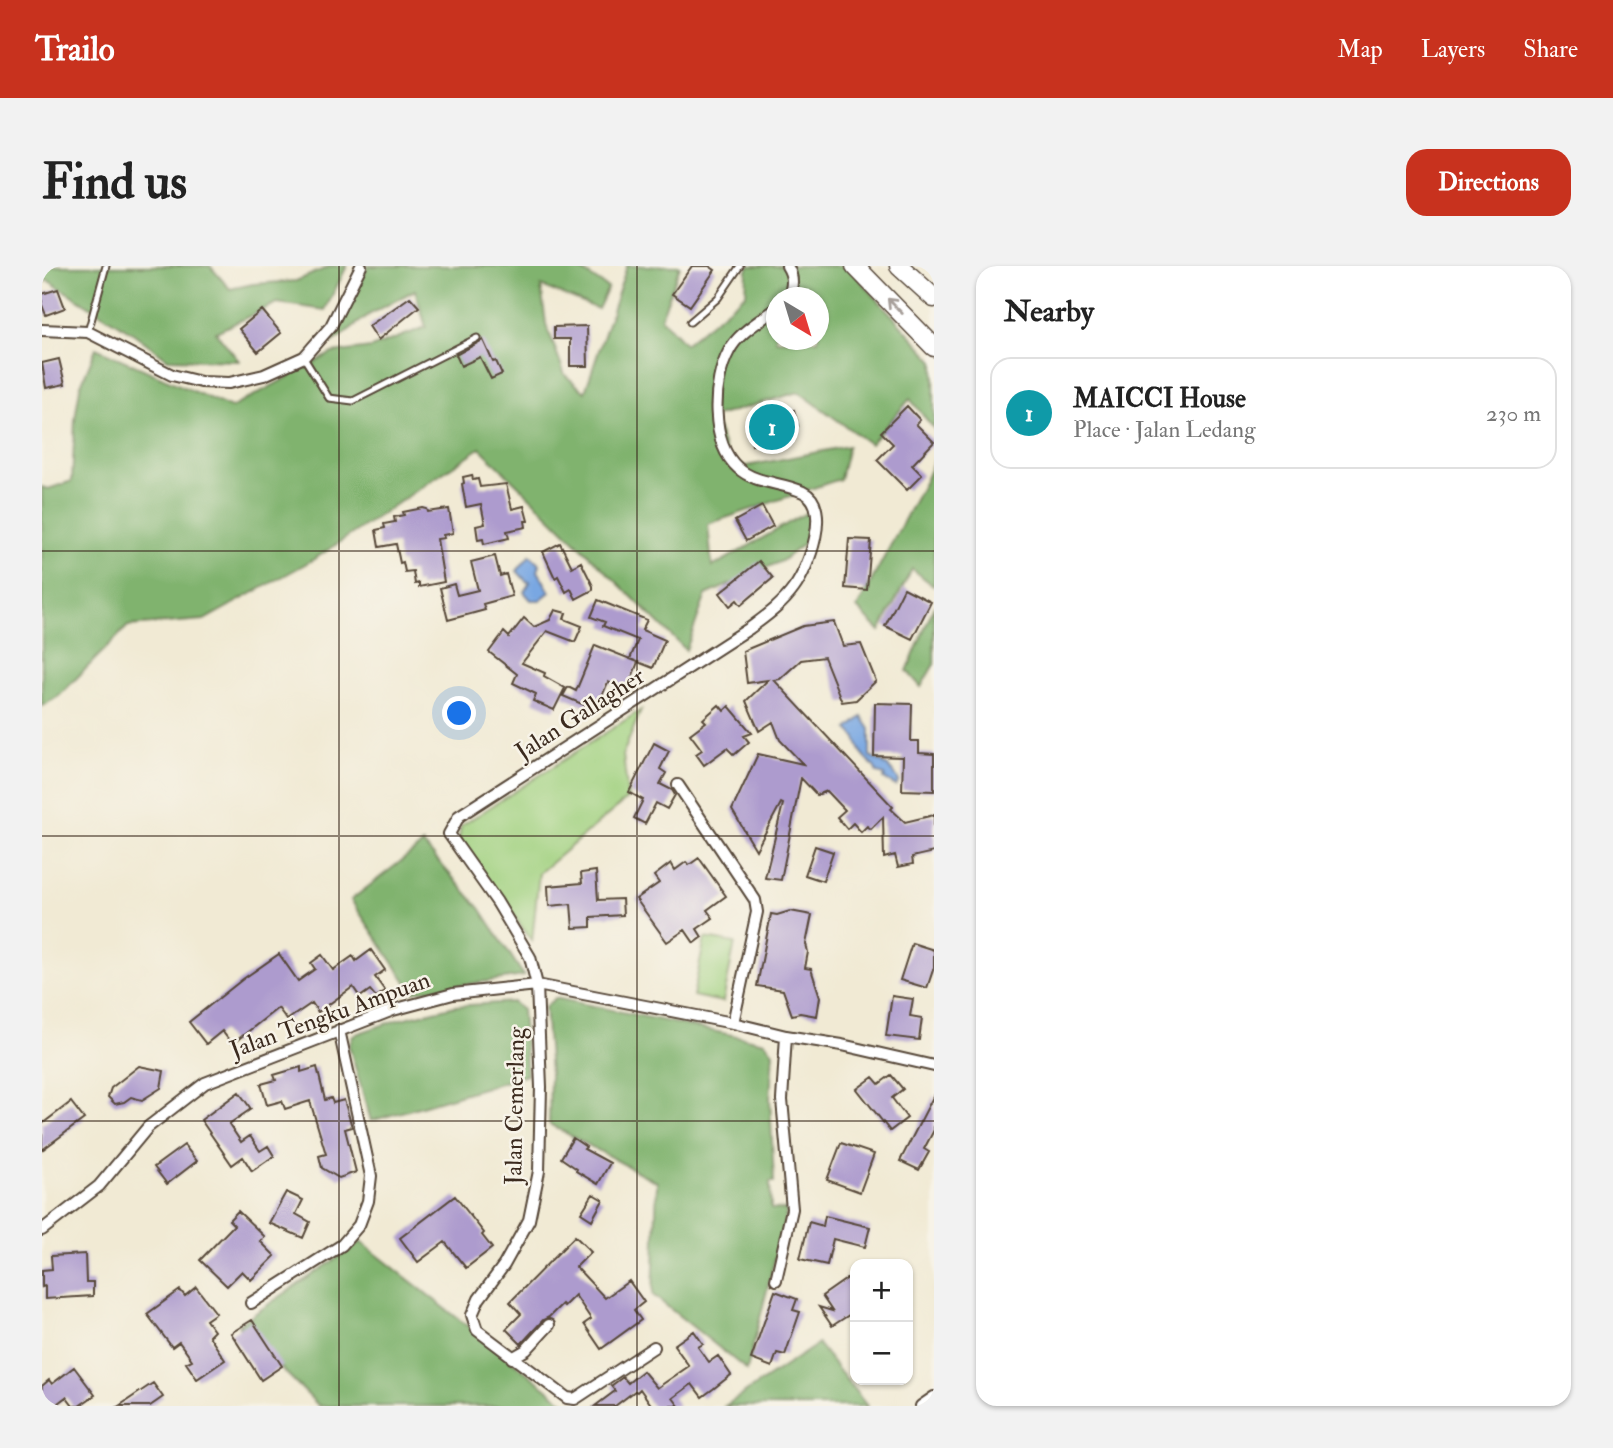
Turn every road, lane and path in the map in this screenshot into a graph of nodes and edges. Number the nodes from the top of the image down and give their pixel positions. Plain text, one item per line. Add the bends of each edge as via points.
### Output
1 (106, 266) edge
2 (361, 266) edge
3 (740, 266) edge
4 (787, 266) edge
5 (855, 266) edge
6 (899, 266) edge
7 (793, 287) edge
8 (934, 298) edge
9 (766, 316) edge
10 (690, 322) dead end
11 (42, 330) edge
12 (88, 332) junction
13 (477, 338) dead end
14 (934, 347) edge
15 (304, 357) junction
16 (678, 785) dead end
17 (537, 985) junction
18 (733, 1023) junction
19 (339, 1030) junction
20 (786, 1036) junction
21 (934, 1066) edge
22 (42, 1230) edge
23 (776, 1280) dead end
24 (251, 1303) dead end
25 (549, 1325) dead end
26 (654, 1347) dead end
27 (512, 1358) junction
28 (934, 1397) edge
29 (921, 1406) edge

1 - 12 lane
2 - 15 street via 331,326
3 - 10 lane via 718,298
4 - 7 street
14 -> 5 main road
6 - 8 main road
9 - 17 street, Jalan Gallagher via 740,335 729,351 716,406 720,435 729,458 740,470 805,492 814,502 817,529 795,587 750,628 459,816 449,834 530,957
11 - 12 street
12 - 15 street via 156,368 201,382 229,383 264,375
13 - 15 lane via 353,401 329,398
16 - 18 street via 755,900 757,912
17 - 18 street, Jalan Tengku Ampuan
17 - 19 street, Jalan Tengku Ampuan via 453,995
17 - 27 street, Jalan Cemerlang via 540,1143 532,1208 504,1265 471,1315 477,1330
18 - 20 street, Jalan Tengku Ampuan
19 - 22 street, Jalan Tengku Ampuan via 205,1083 148,1126 99,1186
19 - 24 street via 371,1176 368,1201 359,1225 342,1245
20 - 21 street, Jalan Tengku Ampuan
20 - 23 street via 782,1100 792,1209
25 - 27 street
26 - 27 street, Jalan Cemerlang via 575,1399 567,1398
28 - 29 street

